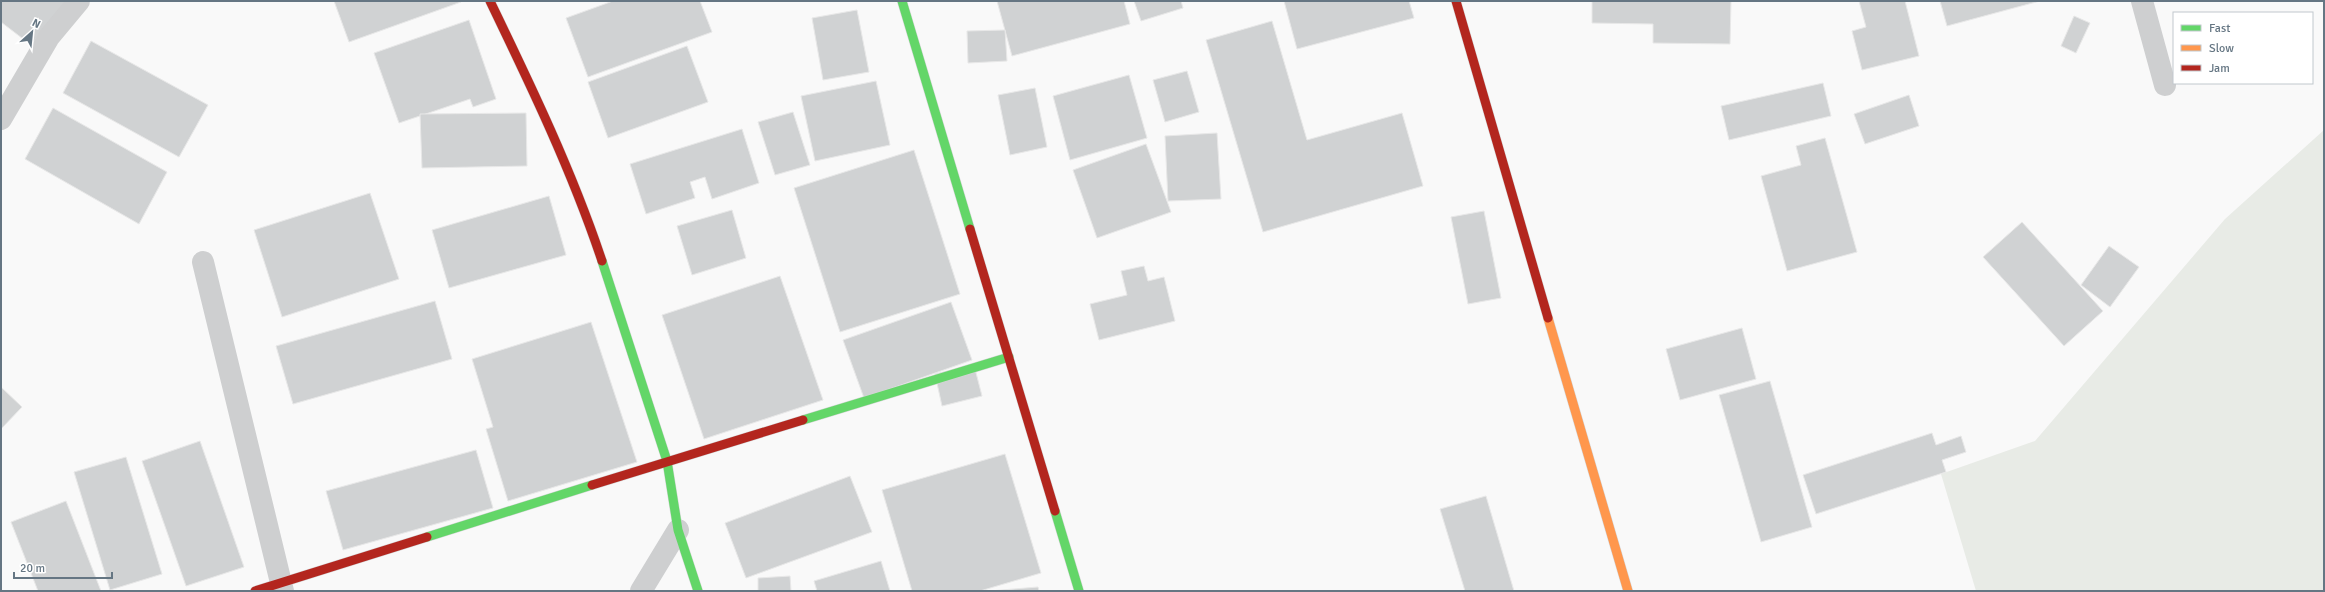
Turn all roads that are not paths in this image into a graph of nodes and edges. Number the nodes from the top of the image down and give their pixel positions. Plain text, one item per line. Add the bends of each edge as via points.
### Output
1 (79, 1) edge
2 (490, 1) edge
3 (902, 1) edge
4 (1456, 1) edge
5 (2142, 1) edge
6 (2165, 85) dead end
7 (1, 119) edge
8 (202, 262) dead end
9 (1009, 357) junction
10 (667, 461) junction
11 (678, 530) junction
12 (282, 587) edge
13 (255, 591) edge
14 (641, 591) edge
15 (698, 591) edge
16 (1079, 591) edge
17 (1628, 591) edge

1 - 7 street via 49,37
2 - 10 street via 543,111 588,219
3 - 9 street
4 - 17 street
5 - 6 street
8 - 12 street
9 - 10 street
9 - 16 street
10 - 11 street
10 - 12 street
11 - 14 street
11 - 15 street
12 - 13 street

